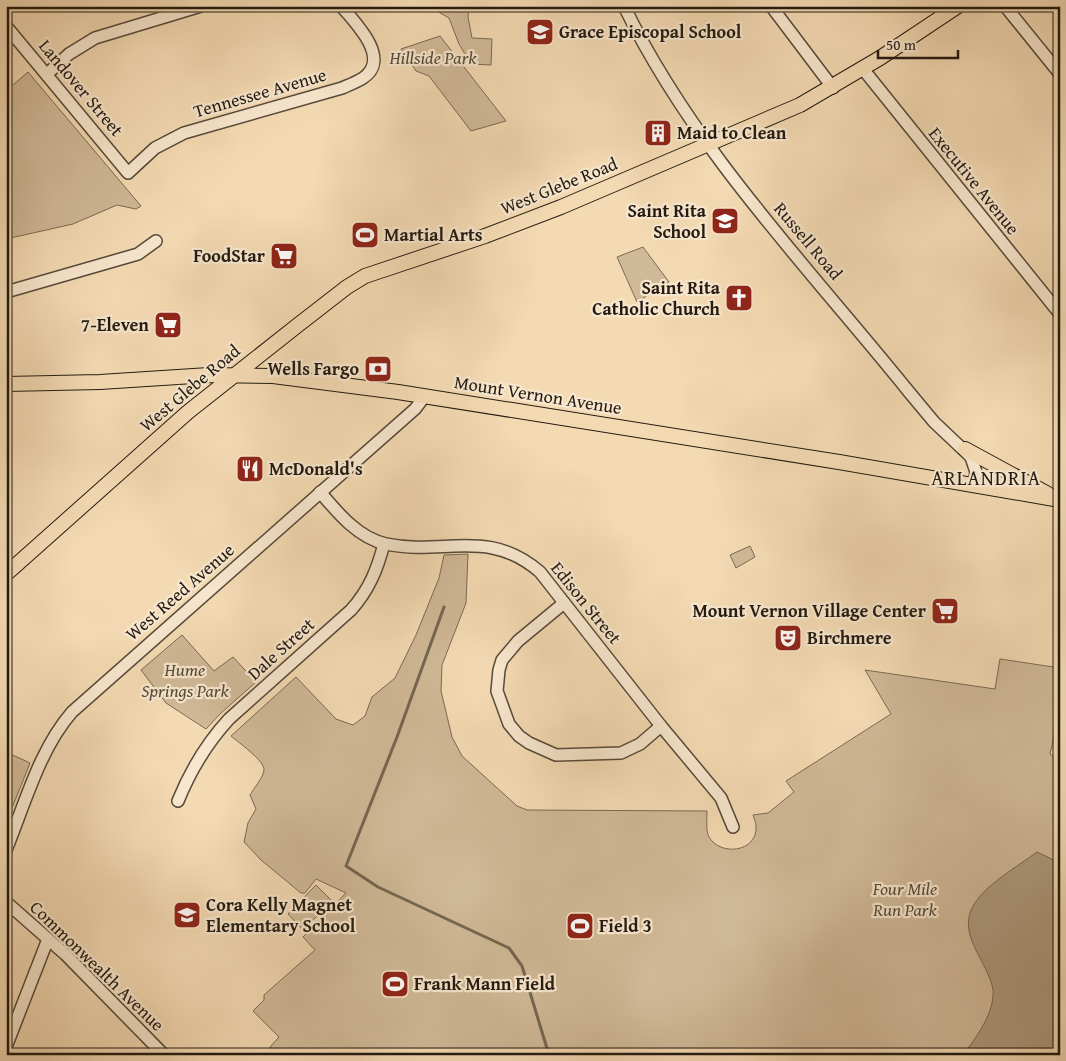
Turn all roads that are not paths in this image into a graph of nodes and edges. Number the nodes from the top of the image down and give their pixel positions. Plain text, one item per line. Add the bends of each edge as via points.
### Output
1 (201, 6) edge
2 (341, 6) edge
3 (624, 6) edge
4 (770, 6) edge
5 (958, 6) edge
6 (1006, 6) edge
7 (6, 26) edge
8 (862, 69) junction
9 (47, 74) junction
10 (1060, 74) edge
11 (833, 88) junction
12 (709, 144) junction
13 (128, 172) joint
14 (156, 241) dead end
15 (6, 292) edge
16 (1060, 314) edge
17 (234, 375) junction
18 (10, 387) edge
19 (425, 396) junction
20 (965, 449) junction
21 (974, 485) junction
22 (320, 492) junction
23 (1060, 500) edge
24 (384, 544) junction
25 (8, 569) edge
26 (564, 603) junction
27 (661, 726) junction
28 (178, 801) dead end
29 (733, 828) dead end
30 (6, 850) edge
31 (6, 902) edge
32 (48, 939) junction
33 (6, 1047) edge
34 (164, 1055) edge

1 - 9 street via 95,38 69,54
2 - 13 street, Tennessee Avenue via 372,48 374,57 364,78 342,88 184,133 155,148
3 - 12 street, Russell Road via 653,61
4 - 11 street
5 - 8 main road, West Glebe Road
6 - 10 street
7 - 9 street, Landover Street
8 - 11 main road, West Glebe Road
8 - 16 street, Executive Avenue
9 - 13 street, Landover Street
11 - 12 main road, West Glebe Road
12 - 17 main road, West Glebe Road via 485,236 365,276
12 - 20 street, Russell Road via 746,194 934,422
14 - 15 street via 138,254
17 - 18 main road, Mount Vernon Avenue
17 - 19 main road, Mount Vernon Avenue via 273,376
17 - 25 main road, West Glebe Road
19 - 21 main road, Mount Vernon Avenue
19 - 22 street, West Reed Avenue via 415,409
20 - 21 street, Russell Road via 974,464
20 - 23 main road
21 - 23 main road, Mount Vernon Avenue
22 - 24 street, Edison Street via 358,530
22 - 30 street, West Reed Avenue via 72,712 56,731
24 - 26 street, Edison Street via 422,547 469,545 498,549 530,563
24 - 28 street, Dale Street via 376,572 364,596 211,738 192,768
26 - 27 street, Edison Street
26 - 27 street via 518,640 502,660 497,691 509,724 519,736 541,750 564,755 621,753 640,744
27 - 29 street, Edison Street via 721,798
31 - 32 street, Commonwealth Avenue
32 - 33 street
32 - 34 street, Commonwealth Avenue

